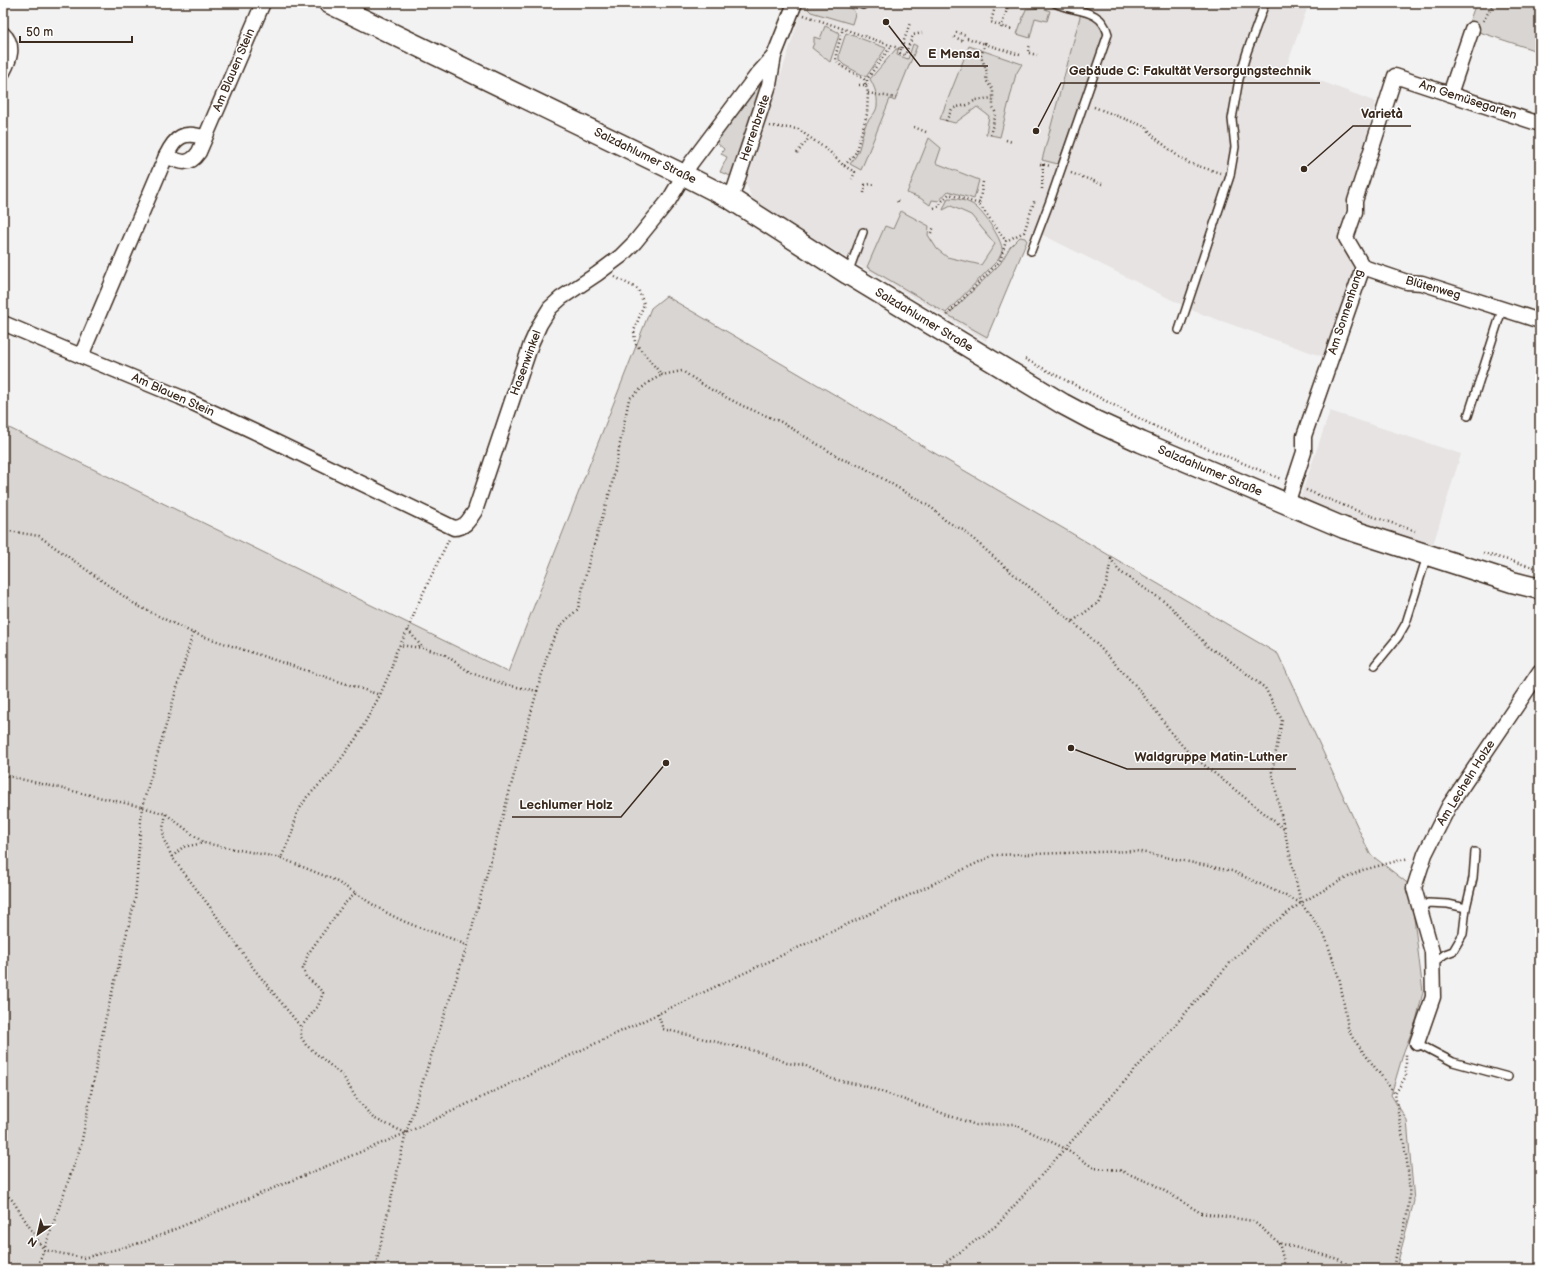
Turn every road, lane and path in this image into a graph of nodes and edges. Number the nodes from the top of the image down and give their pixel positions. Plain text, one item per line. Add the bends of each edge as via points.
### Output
1 (263, 3) edge
2 (856, 3) edge
3 (863, 3) edge
4 (996, 3) edge
5 (1008, 3) edge
6 (1022, 3) edge
7 (1265, 3) edge
8 (1494, 3) edge
9 (333, 4) edge
10 (1044, 5) dead end
11 (1054, 5) edge
12 (793, 7) edge
13 (910, 23) dead end
14 (1001, 27) junction
15 (843, 28) junction
16 (1472, 29) joint
17 (1013, 30) dead end
18 (956, 32) dead end
19 (922, 33) dead end
20 (3, 34) edge
21 (954, 37) dead end
22 (986, 40) dead end
23 (964, 41) dead end
24 (985, 44) junction
25 (892, 45) junction
26 (1030, 45) dead end
27 (1006, 47) dead end
28 (901, 49) junction
29 (1005, 50) junction
30 (1020, 55) dead end
31 (1037, 55) dead end
32 (774, 56) junction
33 (3, 72) edge
34 (1395, 76) joint
35 (859, 85) dead end
36 (867, 85) junction
37 (868, 93) junction
38 (1450, 94) junction
39 (896, 98) dead end
40 (993, 98) junction
41 (1084, 103) junction
42 (946, 121) dead end
43 (1540, 124) edge
44 (780, 128) dead end
45 (915, 128) dead end
46 (926, 132) dead end
47 (990, 135) dead end
48 (205, 138) junction
49 (809, 138) junction
50 (1006, 140) dead end
51 (1012, 142) dead end
52 (797, 153) dead end
53 (166, 156) junction
54 (1040, 164) dead end
55 (1046, 164) dead end
56 (844, 166) junction
57 (1075, 174) dead end
58 (684, 175) junction
59 (1230, 176) junction
60 (852, 179) dead end
61 (983, 182) dead end
62 (1102, 184) dead end
63 (877, 185) dead end
64 (864, 193) dead end
65 (730, 199) junction
66 (1035, 199) dead end
67 (979, 204) junction
68 (934, 208) dead end
69 (934, 227) dead end
70 (863, 232) dead end
71 (931, 233) dead end
72 (1006, 241) junction
73 (1032, 251) dead end
74 (1363, 267) junction
75 (609, 274) dead end
76 (848, 274) junction
77 (1502, 310) junction
78 (945, 320) junction
79 (1540, 321) edge
80 (3, 323) edge
81 (1179, 330) dead end
82 (81, 356) junction
83 (1023, 358) dead end
84 (662, 375) junction
85 (1468, 416) dead end
86 (1293, 484) junction
87 (1287, 504) junction
88 (457, 528) junction
89 (3, 530) edge
90 (1418, 532) dead end
91 (1476, 551) dead end
92 (1427, 556) junction
93 (1540, 569) edge
94 (1540, 589) edge
95 (1073, 622) junction
96 (408, 630) junction
97 (193, 633) junction
98 (399, 645) junction
99 (423, 648) junction
100 (1375, 665) dead end
101 (1540, 671) edge
102 (537, 690) junction
103 (380, 695) junction
104 (3, 775) edge
105 (142, 807) junction
106 (166, 814) junction
107 (1284, 829) junction
108 (204, 843) junction
109 (1475, 852) dead end
110 (1425, 854) junction
111 (172, 857) junction
112 (281, 858) junction
113 (356, 893) junction
114 (1301, 903) junction
115 (1466, 908) junction
116 (1420, 909) junction
117 (467, 946) junction
118 (1432, 963) junction
119 (658, 1014) junction
120 (301, 1027) junction
121 (1417, 1043) junction
122 (1508, 1077) dead end
123 (1395, 1094) junction
124 (406, 1133) junction
125 (1064, 1148) junction
126 (3, 1191) edge
127 (1279, 1243) junction
128 (44, 1250) junction
129 (36, 1269) edge
130 (375, 1269) edge
131 (937, 1269) edge
132 (1284, 1269) edge
133 (1356, 1269) edge
134 (1391, 1269) edge

1 - 48 street, Am Blauen Stein
2 - 3 lane
4 - 14 path via 991,22
5 - 14 path
6 - 10 path
7 - 59 lane via 1239,79 1232,119 1235,146
8 - 16 path via 1482,23
9 - 58 main road, Salzdahlumer Straße
11 - 41 lane via 1094,15 1106,27 1106,42
12 - 15 path
12 - 32 street, Herrenbreite
13 - 28 path
14 - 17 path
15 - 25 path
15 - 36 path via 836,60 841,66 864,79
16 - 38 street
18 - 24 path
19 - 28 path via 913,35 906,55 900,53
20 - 33 street via 8,38 12,48 9,63
21 - 23 path
22 - 24 path
24 - 29 path
24 - 40 path via 981,56 987,72 986,80 993,90
25 - 28 path
25 - 36 path via 867,80
26 - 31 path via 1028,52
27 - 29 path
29 - 30 path
32 - 58 street, Herrenbreite via 757,75
32 - 65 street, Herrenbreite via 769,85
34 - 38 street, Am Gemüsegarten
34 - 74 street, Am Sonnenhang via 1355,201 1355,212 1346,238
35 - 36 path
36 - 37 path
37 - 39 path
37 - 56 path via 867,114 855,154
38 - 43 street, Am Gemüsegarten
40 - 42 path via 976,100 952,109
40 - 47 path via 996,114
41 - 59 path via 1146,127 1153,136 1189,163
41 - 73 lane
44 - 49 path via 798,129
45 - 46 path
48 - 53 street via 196,134 177,138
48 - 53 street, Am Blauen Stein via 195,158 188,162
49 - 52 path
49 - 56 path via 830,152
50 - 51 path
53 - 82 street
54 - 55 path
56 - 60 path via 855,172
57 - 62 path
58 - 65 main road, Salzdahlumer Straße
58 - 88 street, Hasenwinkel via 669,200 636,242 550,308 531,344 475,511 468,523
59 - 81 lane
61 - 67 path
63 - 64 path via 866,185
65 - 76 main road, Salzdahlumer Straße
66 - 72 path via 1024,232
67 - 68 path via 949,194 940,206
67 - 72 path
69 - 71 path
70 - 76 lane
72 - 78 path via 1000,260
74 - 77 street, Blütenweg via 1408,282 1422,283
74 - 86 street, Am Sonnenhang via 1304,436 1304,452
75 - 84 path via 638,289 644,304 634,331 635,342
76 - 78 main road, Salzdahlumer Straße
77 - 79 street, Blütenweg
77 - 85 lane
78 - 87 main road, Salzdahlumer Straße via 1063,404 1093,420
80 - 82 street, Am Blauen Stein
82 - 88 street, Am Blauen Stein via 180,397
83 - 86 path via 1154,426
84 - 95 path via 682,372 710,389 781,422 932,508 946,521 963,530
84 - 102 path via 629,399 611,488 578,609 561,625 550,646
86 - 87 street, Am Sonnenhang
86 - 90 path via 1360,512
87 - 92 main road, Salzdahlumer Straße via 1344,528
88 - 96 path via 417,606
89 - 97 path via 39,536 136,605
91 - 93 path
92 - 94 main road, Salzdahlumer Straße
92 - 100 lane via 1406,622 1398,637
95 - 107 path via 1109,655 1135,684 1188,752
95 - 107 path via 1098,603 1107,582 1110,559 1119,571 1168,604 1209,648 1265,688 1282,720 1272,772
96 - 98 path
96 - 99 path
97 - 103 path
97 - 105 path
98 - 99 path
98 - 103 path
99 - 102 path via 444,654 471,673 507,685
101 - 110 street, Am Lecheln Holze via 1449,806
102 - 117 path
103 - 112 path via 357,737 330,774 307,797 296,813 292,833
104 - 105 path
105 - 106 path
105 - 128 path via 134,900 105,1021 81,1145
106 - 108 path
106 - 111 path via 164,840
107 - 114 path
108 - 111 path via 183,847
108 - 112 path
109 - 115 lane via 1473,878
110 - 114 path via 1363,870
110 - 116 street, Am Lecheln Holze via 1414,888
111 - 120 path via 254,969
112 - 113 path via 332,879
113 - 117 path via 393,916
113 - 120 path via 343,905 308,954 303,969 306,978 323,993 318,1006
114 - 119 path via 1232,871 1136,852 994,855
114 - 123 path via 1325,936 1340,981 1348,1028 1352,1037
114 - 125 path via 1267,928 1230,963
115 - 116 lane via 1428,903
115 - 118 lane via 1463,934 1453,951
116 - 118 street, Am Lecheln Holze via 1432,952
117 - 124 path
118 - 121 street, Am Lecheln Holze via 1433,997
119 - 124 path
119 - 125 path via 663,1029 762,1053 787,1063 804,1065 832,1079 865,1086 976,1125 1014,1124
120 - 124 path via 301,1037 306,1045 343,1076 356,1098 373,1118
121 - 122 lane via 1453,1062
121 - 123 path via 1406,1050 1406,1076
123 - 134 path via 1408,1170 1409,1200
124 - 128 path via 144,1242 83,1258
124 - 130 path
125 - 127 path via 1094,1168 1119,1170 1153,1184 1201,1213 1253,1221
125 - 131 path via 997,1225
126 - 128 path via 13,1201
127 - 132 path
127 - 133 path via 1338,1260
128 - 129 path

